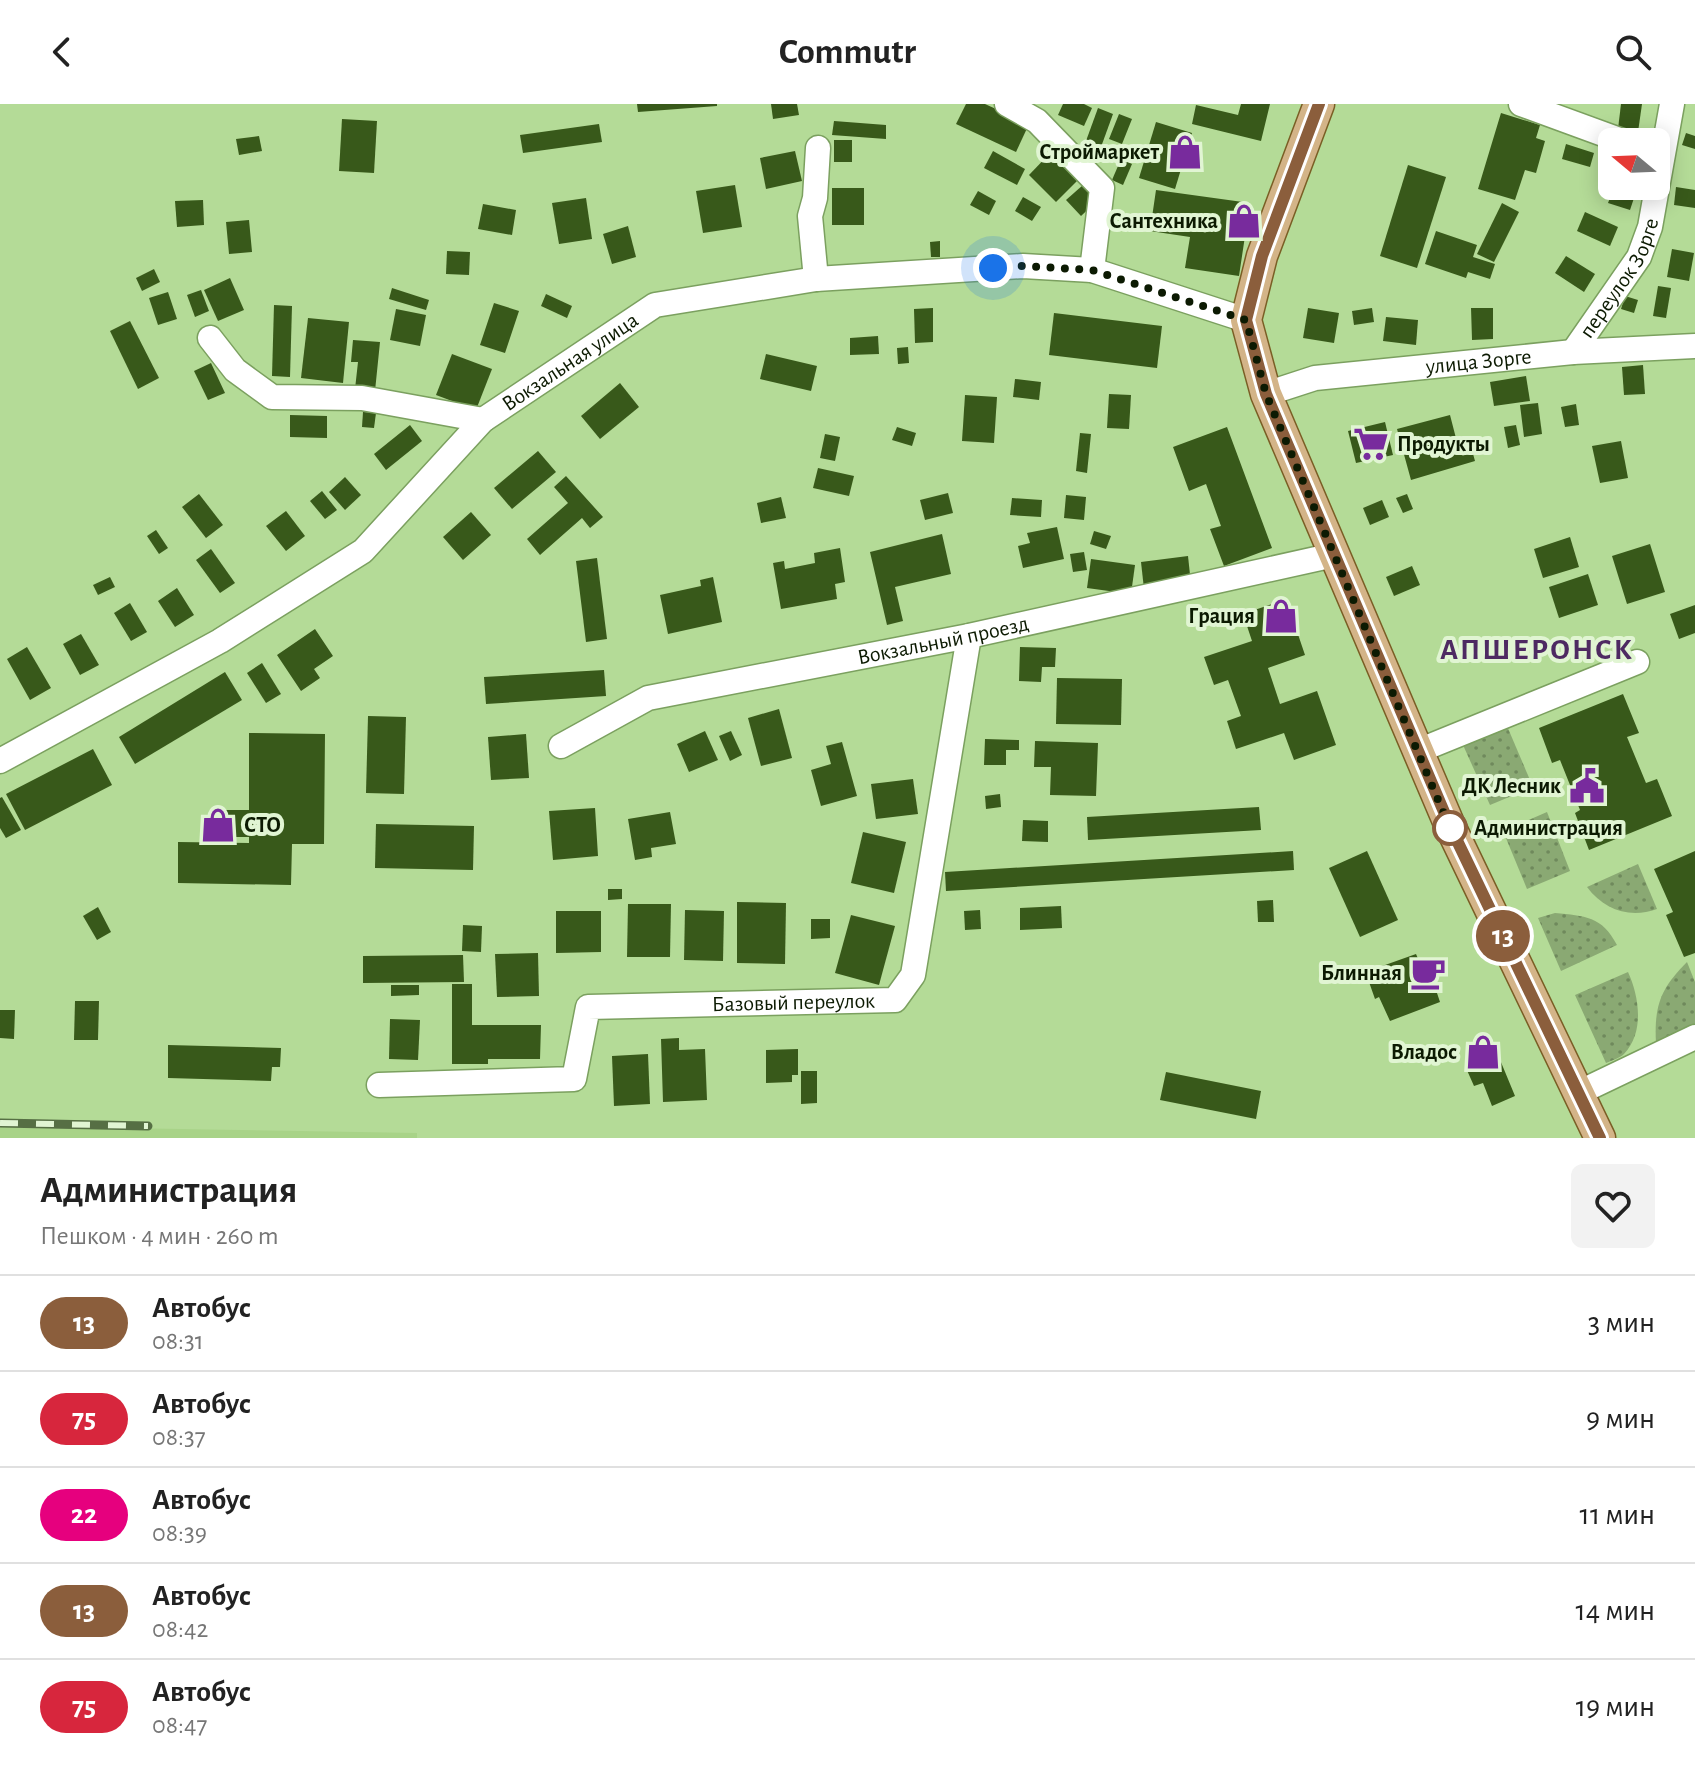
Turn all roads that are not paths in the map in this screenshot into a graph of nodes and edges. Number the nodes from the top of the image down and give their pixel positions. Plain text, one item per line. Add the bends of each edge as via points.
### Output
1 (1007, 104) edge
2 (1319, 104) edge
3 (1521, 104) edge
4 (1672, 104) edge
5 (1666, 128) edge
6 (1598, 132) edge
7 (818, 148) dead end
8 (1653, 200) edge
9 (1092, 270) junction
10 (816, 279) junction
11 (1246, 320) junction
12 (210, 338) dead end
13 (1695, 346) edge
14 (1573, 352) junction
15 (1266, 394) junction
16 (483, 420) junction
17 (1334, 555) junction
18 (969, 636) junction
19 (1637, 662) dead end
20 (561, 746) dead end
21 (1418, 751) junction
22 (0, 761) edge
23 (1695, 1037) edge
24 (379, 1085) dead end
25 (1578, 1093) junction
26 (1600, 1138) edge

1 - 9 street via 1037,121 1102,188
2 - 11 main road via 1262,256
3 - 6 street
4 - 5 street, переулок Зорге
7 - 10 street via 810,216
8 - 14 street, переулок Зорге via 1639,257
9 - 10 street, Вокзальная улица via 1023,266
9 - 11 street, Вокзальная улица
10 - 16 street, Вокзальная улица via 655,305
11 - 15 main road
12 - 16 street via 235,370 272,397 362,398
13 - 14 street, улица Зорге
14 - 15 street, улица Зорге via 1315,378
15 - 17 main road
16 - 22 street, Вокзальная улица via 363,551 220,641
17 - 18 street, Вокзальный проезд
17 - 21 main road
18 - 20 street, Вокзальный проезд via 648,698
18 - 24 street, Базовый переулок via 913,975 895,1000 588,1007 574,1079
19 - 21 street
21 - 25 main road
23 - 25 street
25 - 26 main road

